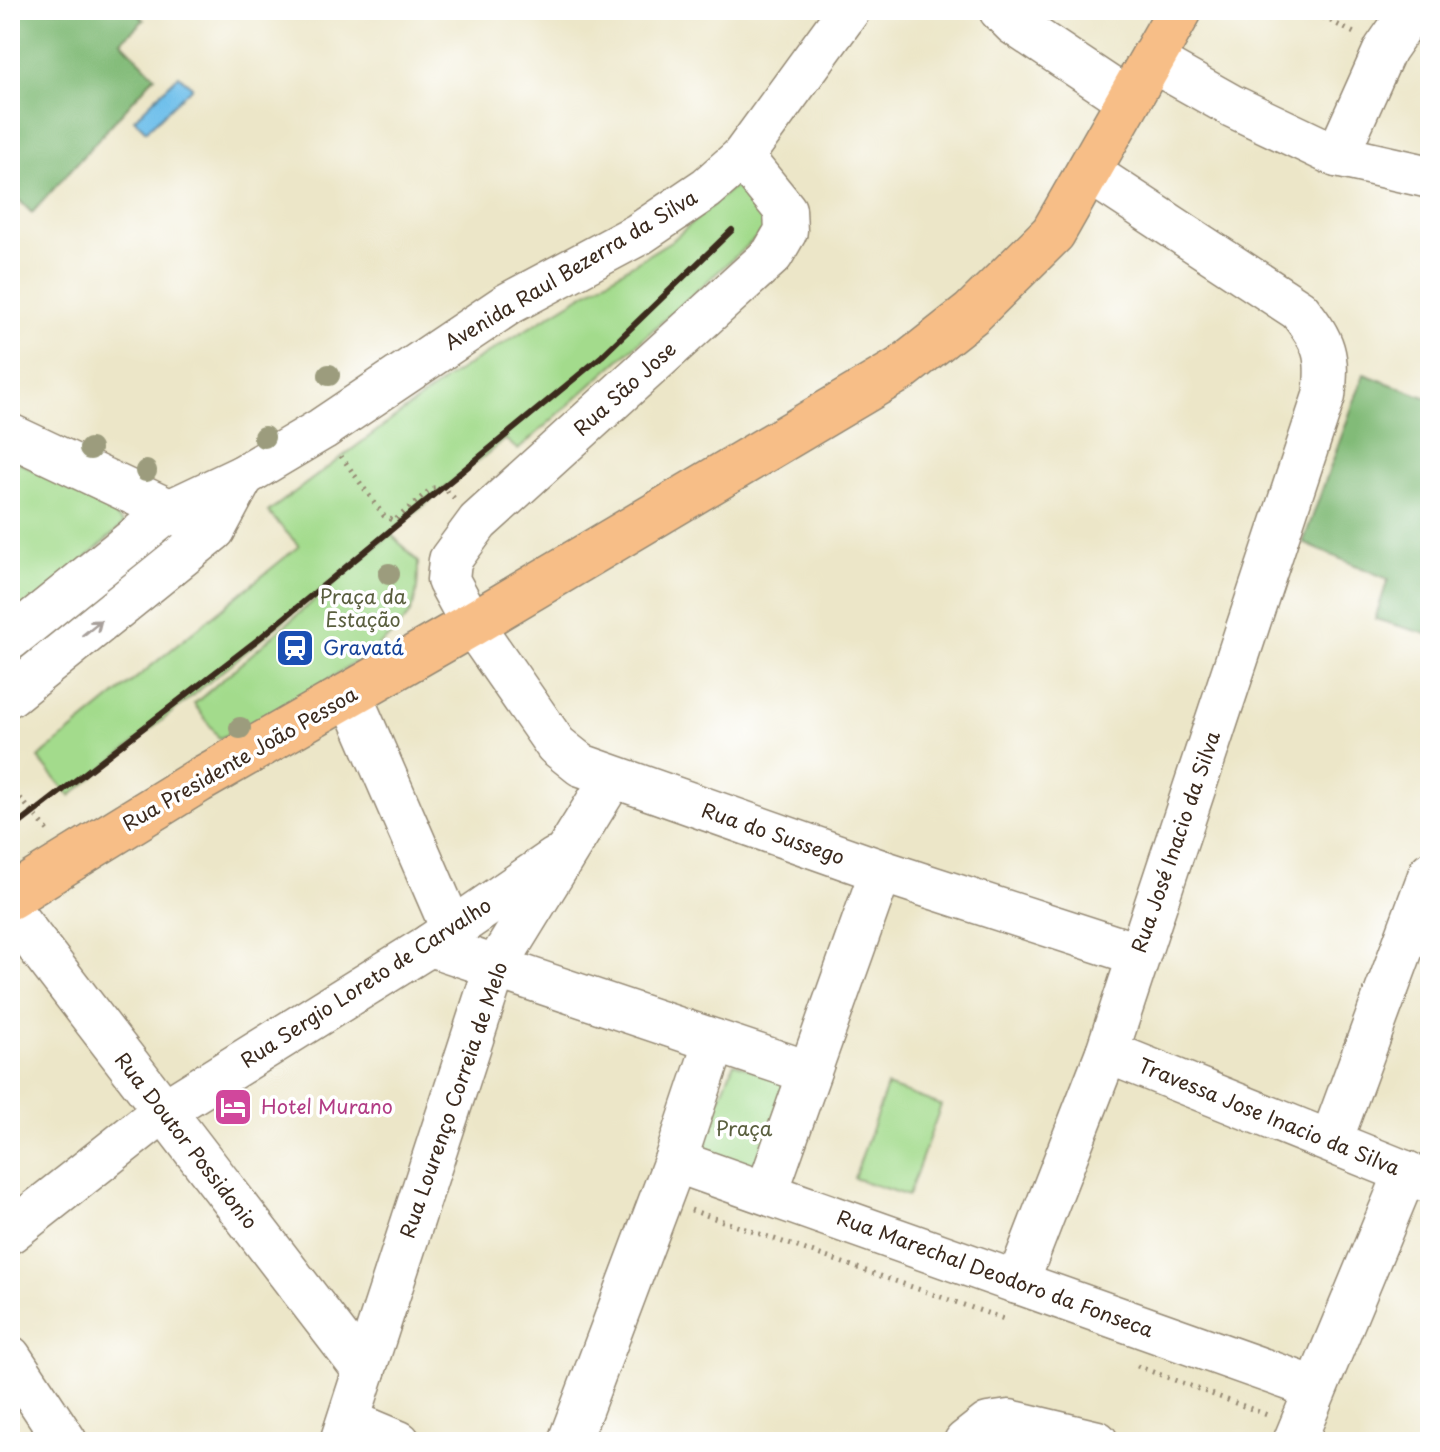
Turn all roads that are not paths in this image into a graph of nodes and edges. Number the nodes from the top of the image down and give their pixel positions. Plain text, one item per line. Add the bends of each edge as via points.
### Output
1 (849, 10) edge
2 (1000, 10) edge
3 (1180, 10) edge
4 (1412, 10) edge
5 (1152, 61) junction
6 (1128, 100) junction
7 (1337, 156) junction
8 (742, 157) junction
9 (1089, 172) junction
10 (1430, 177) edge
11 (10, 435) edge
12 (243, 476) junction
13 (169, 511) junction
14 (214, 530) junction
15 (472, 624) junction
16 (20, 631) edge
17 (59, 655) junction
18 (350, 694) junction
19 (10, 695) edge
20 (612, 778) junction
21 (569, 850) junction
22 (881, 871) junction
23 (1430, 873) edge
24 (10, 897) edge
25 (10, 910) edge
26 (441, 937) junction
27 (1137, 954) junction
28 (495, 968) junction
29 (715, 1041) junction
30 (1107, 1052) junction
31 (808, 1072) junction
32 (162, 1112) junction
33 (1331, 1141) junction
34 (675, 1161) junction
35 (1418, 1177) edge
36 (767, 1192) junction
37 (10, 1232) edge
38 (1017, 1303) junction
39 (10, 1357) edge
40 (364, 1371) junction
41 (1315, 1388) junction
42 (345, 1431) edge
43 (1297, 1434) edge
44 (1041, 1436) edge
45 (66, 1442) edge
46 (399, 1442) edge
47 (569, 1442) edge
48 (965, 1442) edge
49 (1097, 1442) edge

1 - 8 street, Avenida Raul Bezerra da Silva
2 - 6 street
3 - 5 main road, Rua Presidente João Pessoa
4 - 7 street via 1385,49
5 - 6 main road, Rua Presidente João Pessoa
5 - 7 street
6 - 9 main road, Rua Presidente João Pessoa
7 - 10 street
8 - 12 street, Avenida Raul Bezerra da Silva via 639,234 508,304
8 - 15 street, Rua São Jose via 785,210 786,231 772,255 478,522 450,560 448,580
9 - 15 main road, Rua Presidente João Pessoa via 1053,233 972,313 901,369
9 - 27 street, Rua José Inacio da Silva via 1299,310 1328,363 1324,396
11 - 13 street
12 - 13 street, Avenida Raul Bezerra da Silva
12 - 14 street
13 - 14 street
13 - 16 street, Avenida Raul Bezerra da Silva
17 -> 14 street
15 - 18 main road, Rua Presidente João Pessoa
15 - 20 street, Rua do Sussego via 556,745 581,765
16 - 17 street
17 - 19 street
18 - 24 main road, Rua Presidente João Pessoa
18 - 26 street
20 - 21 street, Rua Lourenço Correia de Melo
20 - 22 street, Rua do Sussego
21 - 26 street, Rua Sergio Loreto de Carvalho
21 - 28 street, Rua Lourenço Correia de Melo
22 - 27 street, Rua do Sussego
22 - 31 street
23 - 33 street
25 - 32 street, Rua Doutor Possidonio
26 - 28 street
26 - 32 street, Rua Sergio Loreto de Carvalho
27 - 30 street, Rua José Inacio da Silva
28 - 29 street
28 - 40 street, Rua Lourenço Correia de Melo
29 - 31 street
29 - 34 street
30 - 33 street, Travessa Jose Inacio da Silva
30 - 38 street, Rua José Inacio da Silva
31 - 36 street
32 - 37 street, Rua Sergio Loreto de Carvalho
32 - 40 street, Rua Doutor Possidonio
33 - 35 street, Travessa Jose Inacio da Silva
34 - 36 street, Rua Marechal Deodoro da Fonseca
34 - 47 street
35 - 41 street
36 - 38 street, Rua Marechal Deodoro da Fonseca
38 - 41 street, Rua Marechal Deodoro da Fonseca
39 - 45 street
40 - 42 street, Rua Lourenço Correia de Melo
41 - 43 street
42 - 46 street
44 - 48 street via 1009,1421 988,1424
44 - 49 street

